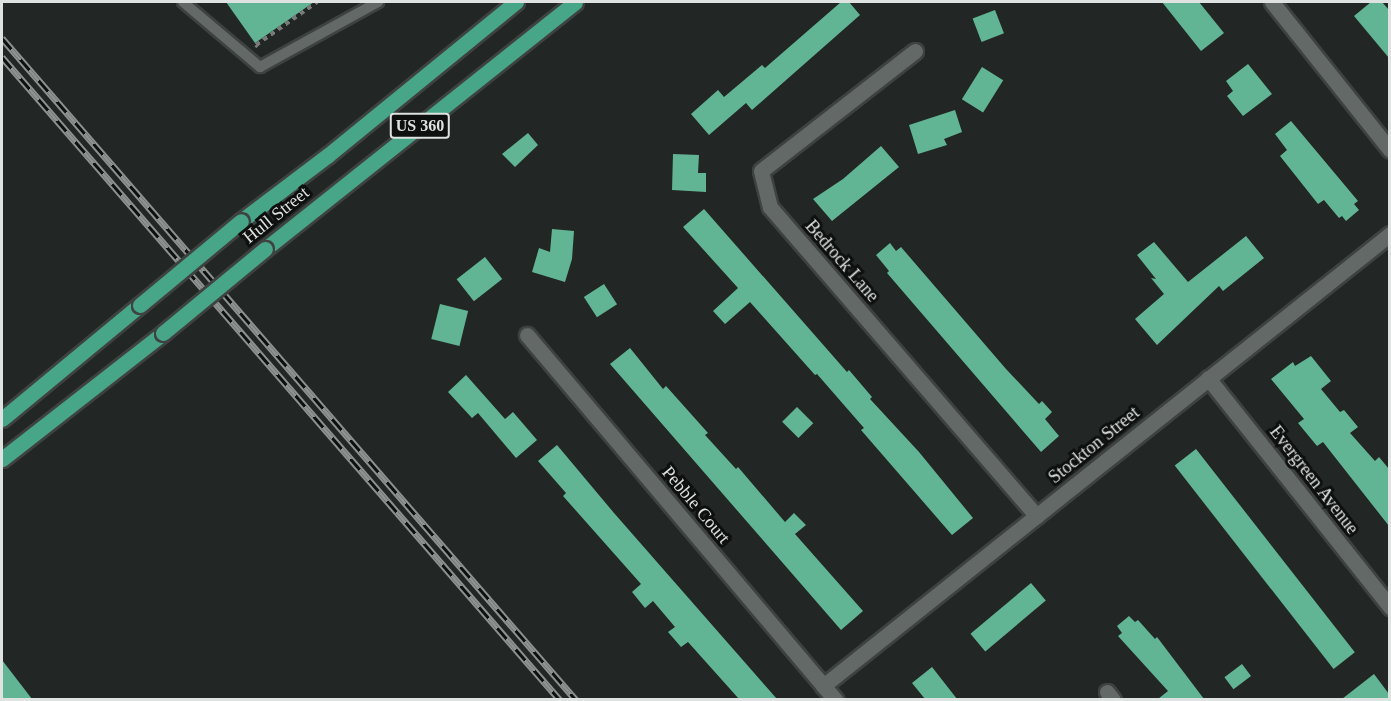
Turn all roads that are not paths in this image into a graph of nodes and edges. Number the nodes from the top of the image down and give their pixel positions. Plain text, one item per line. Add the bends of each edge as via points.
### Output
1 (183, 2) edge
2 (378, 2) edge
3 (516, 2) edge
4 (575, 2) edge
5 (1272, 2) edge
6 (915, 51) dead end
7 (1389, 150) edge
8 (1389, 234) edge
9 (526, 335) dead end
10 (1208, 378) junction
11 (2, 419) edge
12 (2, 459) edge
13 (1037, 516) junction
14 (1389, 607) edge
15 (823, 686) junction
16 (835, 699) edge

1 - 2 lane via 260,67
3 - 11 main road, Hull Street / US 360, bridge
4 - 12 main road, Hull Street / US 360, bridge
5 - 7 street
6 - 13 street, Bedrock Lane via 761,171 770,207
8 - 10 street, Stockton Street
9 - 15 street, Pebble Court
10 - 13 street, Stockton Street
10 - 14 street, Evergreen Avenue
13 - 15 street, Stockton Street
15 - 16 street, Pebble Court

